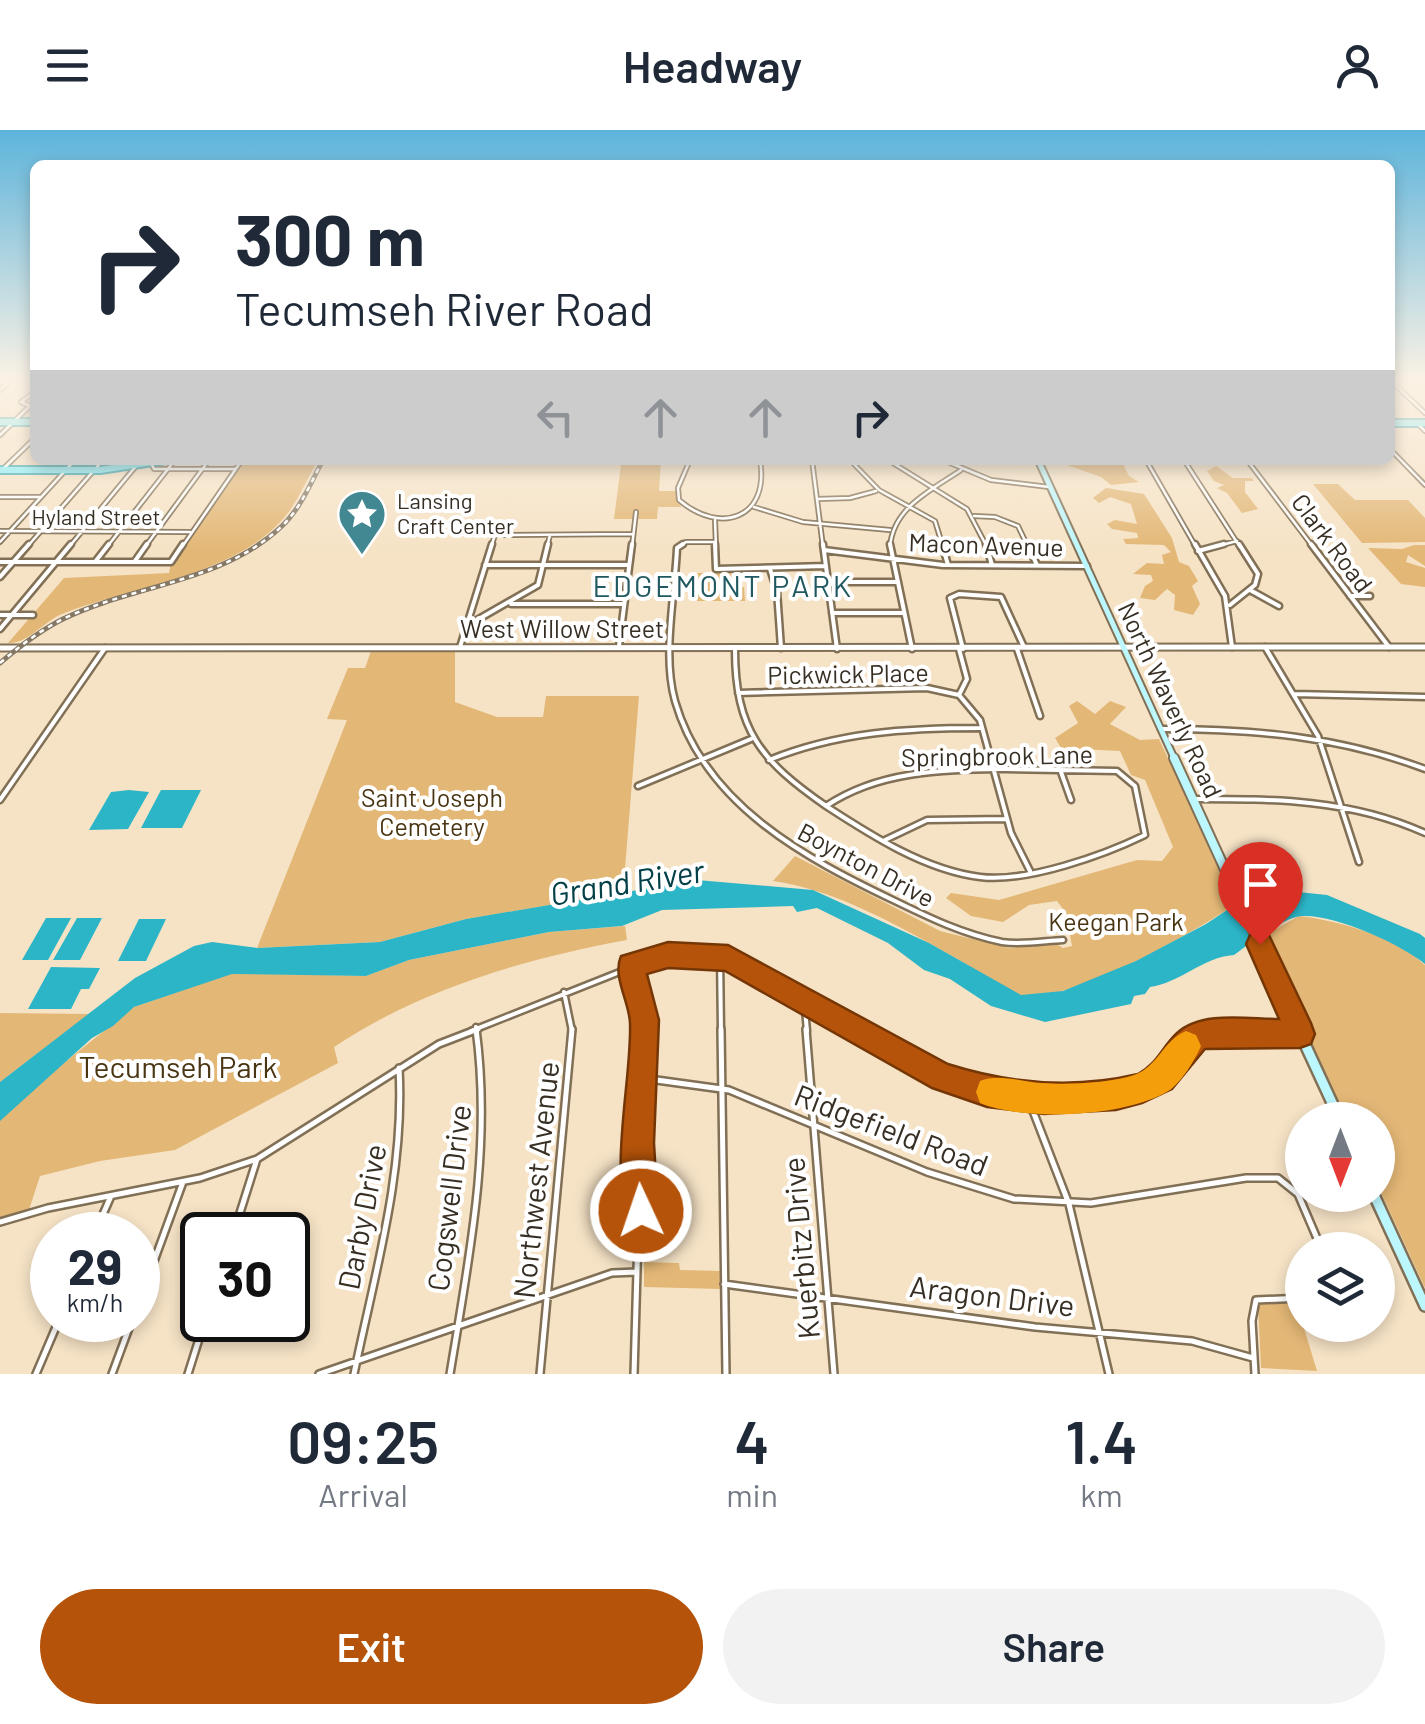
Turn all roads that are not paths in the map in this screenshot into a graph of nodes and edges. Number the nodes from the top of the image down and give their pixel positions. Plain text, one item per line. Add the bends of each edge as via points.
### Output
1 (30, 443) edge
2 (1395, 455) edge
3 (70, 465) edge
4 (98, 465) edge
5 (125, 465) edge
6 (136, 465) edge
7 (166, 465) edge
8 (174, 465) edge
9 (205, 465) edge
10 (239, 465) edge
11 (688, 465) edge
12 (761, 465) edge
13 (813, 465) edge
14 (855, 465) edge
15 (896, 465) edge
16 (952, 465) edge
17 (1040, 465) edge
18 (1149, 465) edge
19 (1187, 465) edge
20 (1251, 465) edge
21 (202, 469) junction
22 (236, 469) junction
23 (65, 470) junction
24 (94, 470) junction
25 (961, 470) junction
26 (1, 471) edge
27 (1425, 485) edge
28 (1050, 487) junction
29 (879, 490) junction
30 (934, 490) junction
31 (0, 497) edge
32 (41, 497) junction
33 (817, 499) junction
34 (911, 506) junction
35 (754, 508) junction
36 (636, 512) dead end
37 (974, 516) junction
38 (715, 518) junction
39 (820, 523) junction
40 (890, 530) junction
41 (0, 531) edge
42 (10, 531) junction
43 (40, 532) junction
44 (81, 532) junction
45 (119, 532) junction
46 (156, 532) junction
47 (192, 532) junction
48 (633, 534) junction
49 (550, 535) junction
50 (1237, 540) junction
51 (0, 542) edge
52 (715, 542) junction
53 (824, 550) junction
54 (1198, 551) junction
55 (893, 558) junction
56 (0, 562) edge
57 (14, 562) junction
58 (56, 562) junction
59 (95, 562) junction
60 (134, 562) junction
61 (485, 565) junction
62 (543, 565) junction
63 (629, 565) junction
64 (948, 565) junction
65 (992, 565) junction
66 (826, 566) junction
67 (1037, 566) junction
68 (1087, 566) junction
69 (770, 569) junction
70 (0, 577) edge
71 (828, 582) junction
72 (898, 582) junction
73 (1250, 590) junction
74 (1225, 596) junction
75 (1350, 596) junction
76 (1370, 596) dead end
77 (1238, 600) junction
78 (506, 604) junction
79 (624, 604) junction
80 (1229, 606) junction
81 (1279, 606) dead end
82 (832, 613) junction
83 (904, 613) junction
84 (0, 616) edge
85 (12, 616) junction
86 (33, 616) dead end
87 (467, 626) junction
88 (0, 629) edge
89 (1232, 647) junction
90 (1265, 647) junction
91 (1389, 647) junction
92 (1425, 647) edge
93 (0, 648) edge
94 (104, 648) junction
95 (1124, 648) junction
96 (460, 649) junction
97 (619, 649) junction
98 (671, 649) junction
99 (735, 649) junction
100 (782, 649) junction
101 (836, 649) junction
102 (912, 649) junction
103 (961, 649) junction
104 (1021, 649) junction
105 (736, 693) junction
106 (1294, 694) junction
107 (960, 695) junction
108 (1425, 697) edge
109 (1040, 716) dead end
110 (982, 728) junction
111 (1161, 728) junction
112 (1318, 736) junction
113 (751, 738) junction
114 (702, 760) junction
115 (770, 760) junction
116 (1425, 769) edge
117 (994, 772) junction
118 (1061, 772) junction
119 (638, 786) dead end
120 (1194, 799) junction
121 (0, 800) edge
122 (1071, 800) dead end
123 (1339, 802) junction
124 (825, 807) junction
125 (1007, 818) junction
126 (1425, 833) edge
127 (885, 840) junction
128 (1359, 862) dead end
129 (1030, 871) junction
130 (1063, 940) dead end
131 (720, 956) junction
132 (631, 965) junction
133 (564, 992) junction
134 (804, 998) junction
135 (476, 1027) junction
136 (1300, 1034) junction
137 (400, 1068) junction
138 (642, 1078) junction
139 (723, 1089) junction
140 (1028, 1098) junction
141 (1332, 1102) edge
142 (814, 1126) junction
143 (257, 1159) junction
144 (184, 1182) junction
145 (111, 1196) junction
146 (1069, 1204) junction
147 (104, 1212) edge
148 (240, 1212) edge
149 (1382, 1212) edge
150 (0, 1222) edge
151 (1314, 1232) edge
152 (160, 1246) edge
153 (638, 1272) junction
154 (724, 1284) junction
155 (548, 1294) junction
156 (828, 1298) junction
157 (1285, 1299) edge
158 (1425, 1306) edge
159 (458, 1325) junction
160 (1102, 1334) junction
161 (50, 1342) edge
162 (124, 1342) edge
163 (198, 1342) edge
164 (1253, 1358) junction
165 (356, 1360) junction
166 (36, 1374) edge
167 (112, 1374) edge
168 (188, 1374) edge
169 (319, 1374) edge
170 (354, 1374) edge
171 (450, 1374) edge
172 (540, 1374) edge
173 (634, 1374) edge
174 (726, 1374) edge
175 (834, 1374) edge
176 (1109, 1374) edge
177 (1255, 1374) edge

1 - 26 street
2 - 27 street
3 - 23 street
4 - 24 street
5 - 24 main road
6 - 44 street
7 - 45 street
8 - 21 street
9 - 21 street
10 - 22 street
11 - 38 street via 679,500
12 - 35 street via 764,490
13 - 33 street
14 - 29 street
15 - 30 street
16 - 25 street
17 - 28 main road, North Waverly Road
18 - 54 street
19 - 50 street
20 - 75 street, Clark Road
21 - 22 street
21 - 46 street
22 - 47 street
23 - 24 main road
23 - 26 main road
23 - 32 street
24 - 43 street
25 - 28 street via 1007,484
25 - 30 street
28 - 68 main road, North Waverly Road
29 - 33 street
29 - 34 street
30 - 34 street
30 - 37 street
31 - 32 street
32 - 42 street
33 - 39 street
34 - 40 street
34 - 64 street via 935,521
35 - 38 street
35 - 39 street via 788,522
36 - 48 street
37 - 65 street
37 - 67 street via 1018,526
38 - 52 street
39 - 40 street
39 - 53 street
40 - 55 street
41 - 42 street, Hyland Street
42 - 43 street, Hyland Street
42 - 51 street
43 - 44 street, Hyland Street
43 - 57 street
44 - 45 street, Hyland Street
44 - 58 street
45 - 46 street, Hyland Street
45 - 59 street
46 - 47 street, Hyland Street
46 - 60 street
47 - 60 street via 171,562
48 - 49 street
48 - 63 street
49 - 61 street via 493,537
49 - 62 street
50 - 54 street
50 - 73 street via 1258,574
52 - 69 street via 716,569
52 - 98 street, Boynton Drive via 677,548
53 - 55 street, Macon Avenue
53 - 66 street
54 - 74 street
55 - 64 street, Macon Avenue
55 - 72 street
56 - 57 street
57 - 58 street
57 - 70 street
58 - 59 street
58 - 85 street
59 - 60 street
61 - 62 street
61 - 87 street
62 - 63 street
62 - 78 street via 538,585
63 - 79 street
64 - 65 street, Macon Avenue
65 - 67 street, Macon Avenue
66 - 69 street
66 - 71 street
67 - 68 street, Macon Avenue
68 - 95 main road, North Waverly Road
69 - 100 street
71 - 72 street
71 - 82 street
72 - 83 street
73 - 77 street
73 - 81 street
74 - 77 street
74 - 80 street
75 - 76 street
75 - 91 street, Clark Road
77 - 80 street
78 - 79 street
78 - 87 street
79 - 97 street
80 - 89 street via 1225,625
82 - 83 street
82 - 101 street
83 - 102 street
84 - 85 street
85 - 86 street
85 - 88 street
87 - 96 street
89 - 90 street, West Willow Street
89 - 95 street, West Willow Street
90 - 91 street, West Willow Street
90 - 106 street
91 - 92 street, West Willow Street
93 - 94 street, West Willow Street
94 - 96 street, West Willow Street
94 - 121 street
95 - 104 street, West Willow Street
95 - 111 main road, North Waverly Road
96 - 97 street, West Willow Street
97 - 98 street, West Willow Street
98 - 99 street, West Willow Street
98 - 114 street, Boynton Drive via 678,712
99 - 100 street, West Willow Street
99 - 105 street
100 - 101 street, West Willow Street
101 - 102 street, West Willow Street
102 - 103 street, West Willow Street
103 - 104 street, West Willow Street
103 - 104 street via 951,596 998,596
103 - 107 street via 967,679
104 - 109 street
105 - 107 street, Pickwick Place via 927,688
105 - 113 street
106 - 108 street
106 - 112 street
107 - 110 street
110 - 115 street via 851,734
110 - 117 street
111 - 112 street
111 - 120 main road, North Waverly Road
112 - 116 street
112 - 123 street
113 - 114 street
113 - 115 street
114 - 119 street
114 - 130 street, Boynton Drive via 730,796 775,835 857,884 978,938 1019,944
115 - 124 street
117 - 118 street, Springbrook Lane
117 - 124 street, Springbrook Lane via 890,775
117 - 125 street
118 - 122 street
118 - 129 street, Springbrook Lane via 1117,772 1135,786 1145,835
120 - 123 street
120 - 136 main road, North Waverly Road
123 - 126 street
123 - 128 street
124 - 127 street
125 - 127 street via 922,820
125 - 129 street
127 - 129 street via 970,876
131 - 132 street via 668,955
131 - 134 street
131 - 139 street
132 - 133 street
132 - 138 street via 644,1012
133 - 135 street
133 - 155 street, Northwest Avenue via 573,1040
134 - 140 street via 942,1077
134 - 142 street, Kuerbitz Drive
135 - 137 street
135 - 159 street, Cogswell Drive via 485,1126
136 - 140 street via 1202,1034 1162,1078 1142,1088
136 - 141 main road, North Waverly Road
137 - 143 street
137 - 165 street, Darby Drive via 398,1167
138 - 139 street, Ridgefield Road
138 - 153 street
139 - 142 street, Ridgefield Road
139 - 154 street
140 - 146 street
142 - 146 street, Ridgefield Road via 986,1193
142 - 156 street, Kuerbitz Drive
143 - 144 street
143 - 148 street
144 - 145 street
144 - 152 street
145 - 147 street
145 - 150 street
146 - 151 street, Ridgefield Road via 1270,1176 1298,1194
146 - 160 street
149 - 158 main road
153 - 155 street via 612,1273
153 - 173 street
154 - 156 street, Aragon Drive
154 - 174 street
155 - 159 street
155 - 172 street, Northwest Avenue
156 - 160 street, Aragon Drive
156 - 175 street, Kuerbitz Drive
157 - 164 street via 1256,1300
159 - 165 street
159 - 171 street, Cogswell Drive
160 - 164 street, Aragon Drive via 1192,1341
160 - 176 street
161 - 166 street
162 - 167 street
163 - 168 street
164 - 177 street
165 - 169 street
165 - 170 street, Darby Drive

